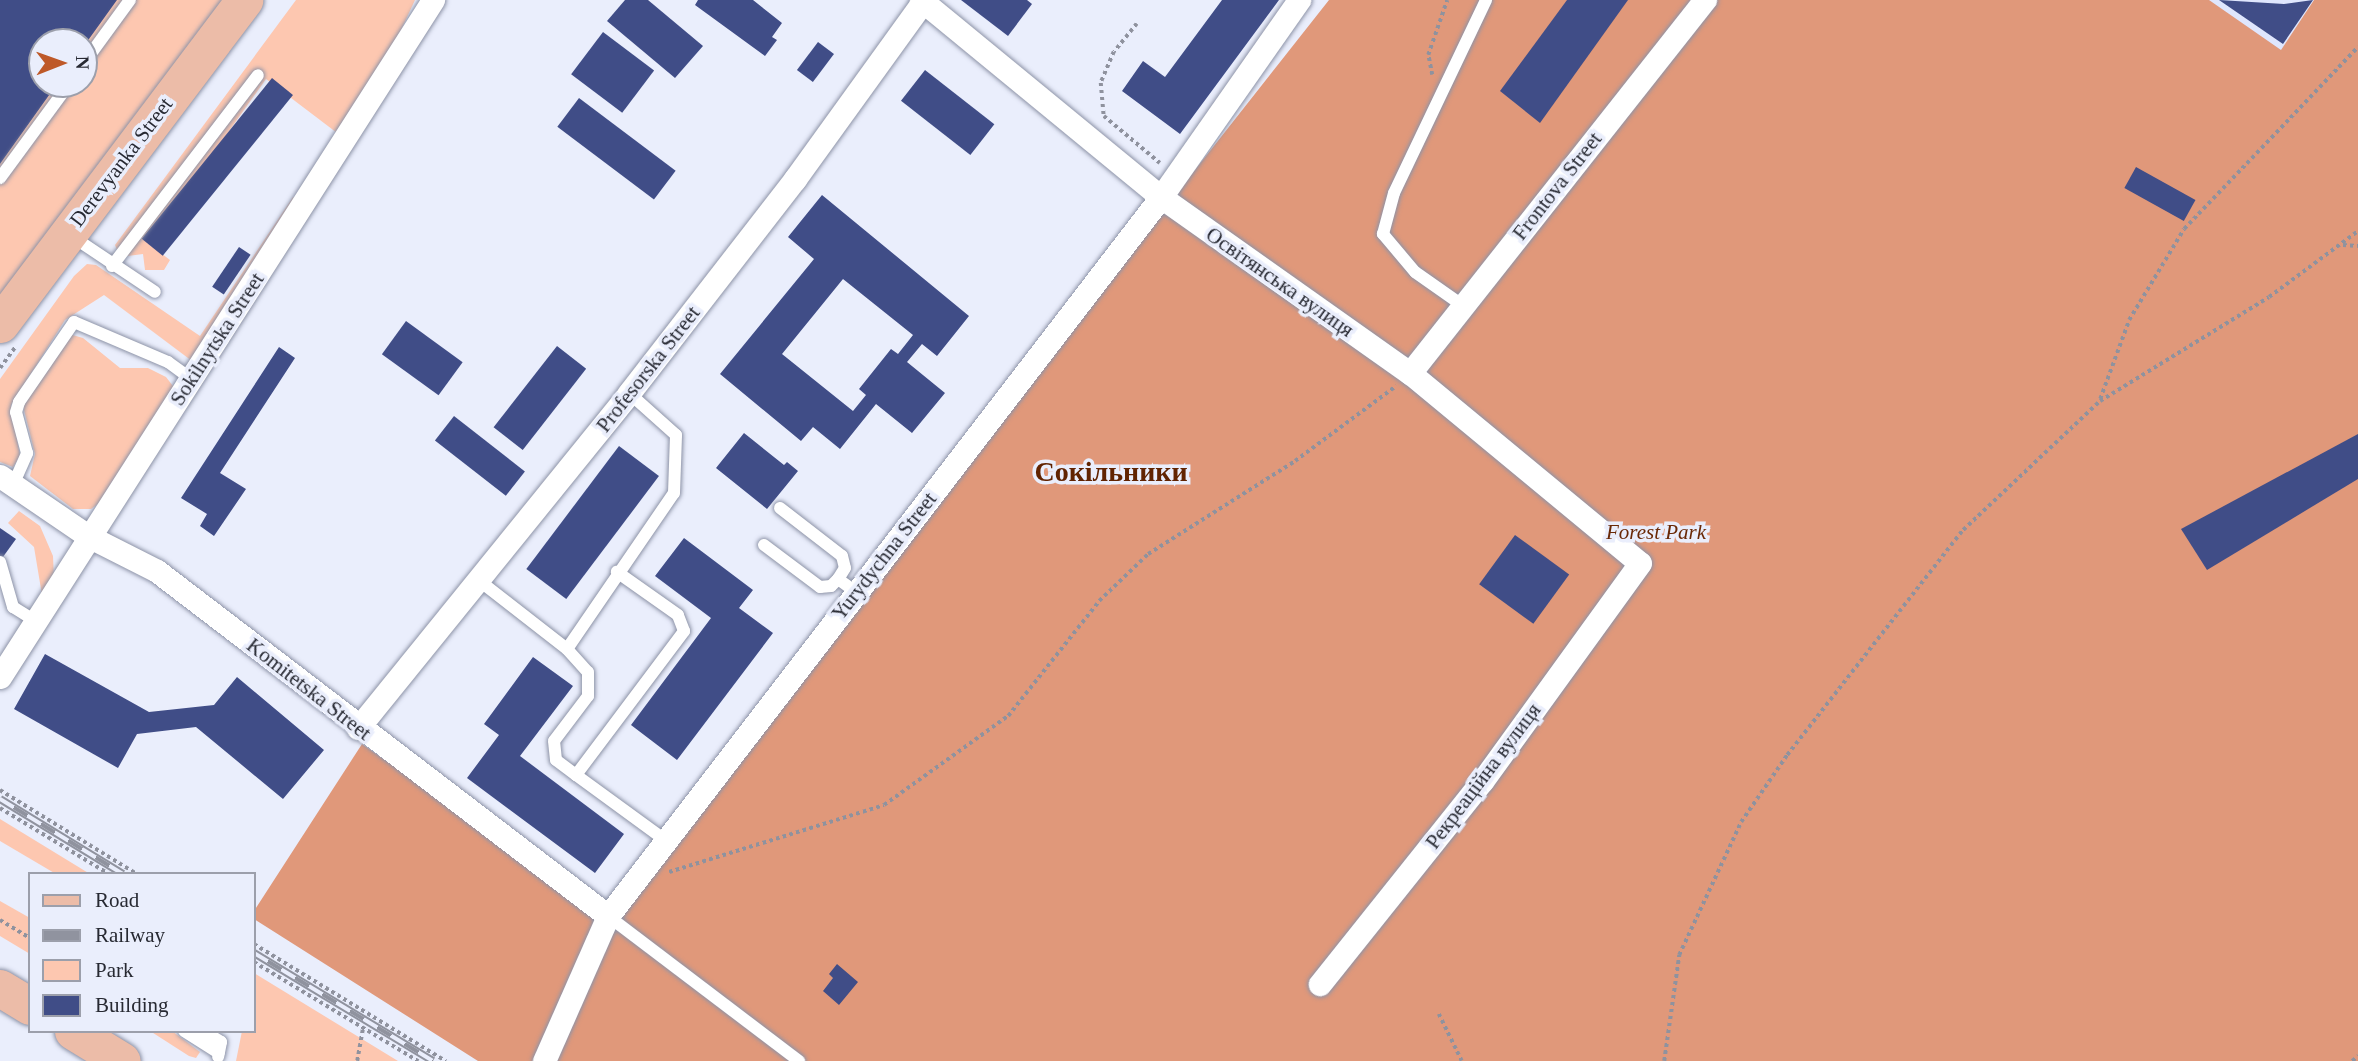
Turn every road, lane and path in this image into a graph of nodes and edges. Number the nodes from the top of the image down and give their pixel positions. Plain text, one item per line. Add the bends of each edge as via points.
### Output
1 (130, 0) edge
2 (244, 0) edge
3 (433, 0) edge
4 (922, 0) edge
5 (1299, 0) edge
6 (1447, 0) edge
7 (1486, 0) edge
8 (1705, 0) edge
9 (1137, 24) dead end
10 (98, 44) edge
11 (2358, 47) edge
12 (258, 75) dead end
13 (59, 98) edge
14 (1438, 101) junction
15 (1175, 175) junction
16 (0, 178) edge
17 (1161, 197) junction
18 (2358, 231) edge
19 (67, 233) junction
20 (2340, 244) junction
21 (2358, 246) edge
22 (112, 266) junction
23 (155, 292) dead end
24 (1462, 305) junction
25 (0, 324) edge
26 (1409, 373) junction
27 (191, 379) junction
28 (629, 393) junction
29 (2099, 401) junction
30 (6, 480) edge
31 (780, 508) dead end
32 (88, 536) junction
33 (764, 545) dead end
34 (0, 562) edge
35 (1640, 563) joint
36 (617, 572) junction
37 (481, 582) junction
38 (847, 585) junction
39 (35, 621) junction
40 (567, 649) junction
41 (0, 677) edge
42 (358, 728) junction
43 (576, 775) junction
44 (0, 790) edge
45 (0, 808) edge
46 (665, 840) junction
47 (106, 872) edge
48 (134, 872) edge
49 (658, 874) dead end
50 (608, 916) junction
51 (0, 920) edge
52 (28, 937) edge
53 (256, 945) edge
54 (256, 963) edge
55 (1320, 984) dead end
56 (0, 988) edge
57 (28, 1005) edge
58 (1439, 1014) dead end
59 (363, 1028) junction
60 (83, 1033) edge
61 (187, 1033) edge
62 (206, 1033) edge
63 (2358, 1056) edge
64 (218, 1057) edge
65 (122, 1061) edge
66 (357, 1061) edge
67 (418, 1061) edge
68 (446, 1061) edge
69 (544, 1061) edge
70 (799, 1061) edge
71 (1462, 1061) edge
72 (1664, 1061) edge
73 (2352, 1061) edge

1 - 10 lane
2 - 19 main road, Derevyanka Street
3 - 27 street, Sokilnytska Street
4 - 17 street, Освітянська вулиця
4 - 28 street, Profesorska Street via 795,179
5 - 15 street, Yurydychna Street
6 - 14 path via 1428,55
7 - 14 lane
8 - 24 street, Frontova Street
9 - 15 path via 1114,52 1101,83 1104,116
11 - 29 path via 2184,229 2129,320
12 - 22 lane
13 - 16 lane
14 - 24 lane via 1394,193 1383,234 1415,272
15 - 17 street, Yurydychna Street
17 - 26 street, Освітянська вулиця
17 - 38 street, Yurydychna Street
18 - 20 path
19 - 22 lane
19 - 25 main road, Derevyanka Street
20 - 21 path
20 - 29 path via 2269,297
22 - 23 lane
24 - 26 street, Frontova Street
26 - 35 street, Освітянська вулиця
26 - 49 path via 1296,461 1148,554 1099,601 1008,716 884,805
27 - 30 lane via 168,362 74,322 19,402 16,412 27,453
27 - 32 street, Sokilnytska Street
28 - 36 lane via 676,435 674,493
28 - 37 street, Profesorska Street
29 - 72 path via 1964,530 1787,755 1741,822 1679,955
30 - 32 street, Komitetska Street
31 - 38 lane via 842,556
32 - 39 street, Sokilnytska Street
32 - 42 street, Komitetska Street via 157,571
33 - 38 lane via 820,587
34 - 39 lane via 13,607
35 - 55 street, Рекреаційна вулиця via 1482,781
36 - 40 lane
36 - 43 lane via 678,615 684,631
37 - 40 lane
37 - 42 street, Profesorska Street
38 - 46 street, Yurydychna Street
39 - 41 street, Sokilnytska Street
40 - 43 lane via 588,672 588,695 554,741 556,760
42 - 50 street, Komitetska Street
43 - 46 lane
44 - 48 path
45 - 47 path
46 - 50 street, Yurydychna Street
50 - 69 street, Yurydychna Street
50 - 70 lane
51 - 52 path
53 - 68 path
54 - 59 path
56 - 57 main road
58 - 71 path
59 - 66 path
59 - 67 path
60 - 65 main road
61 - 64 lane
62 - 64 lane via 221,1042
63 - 73 path

